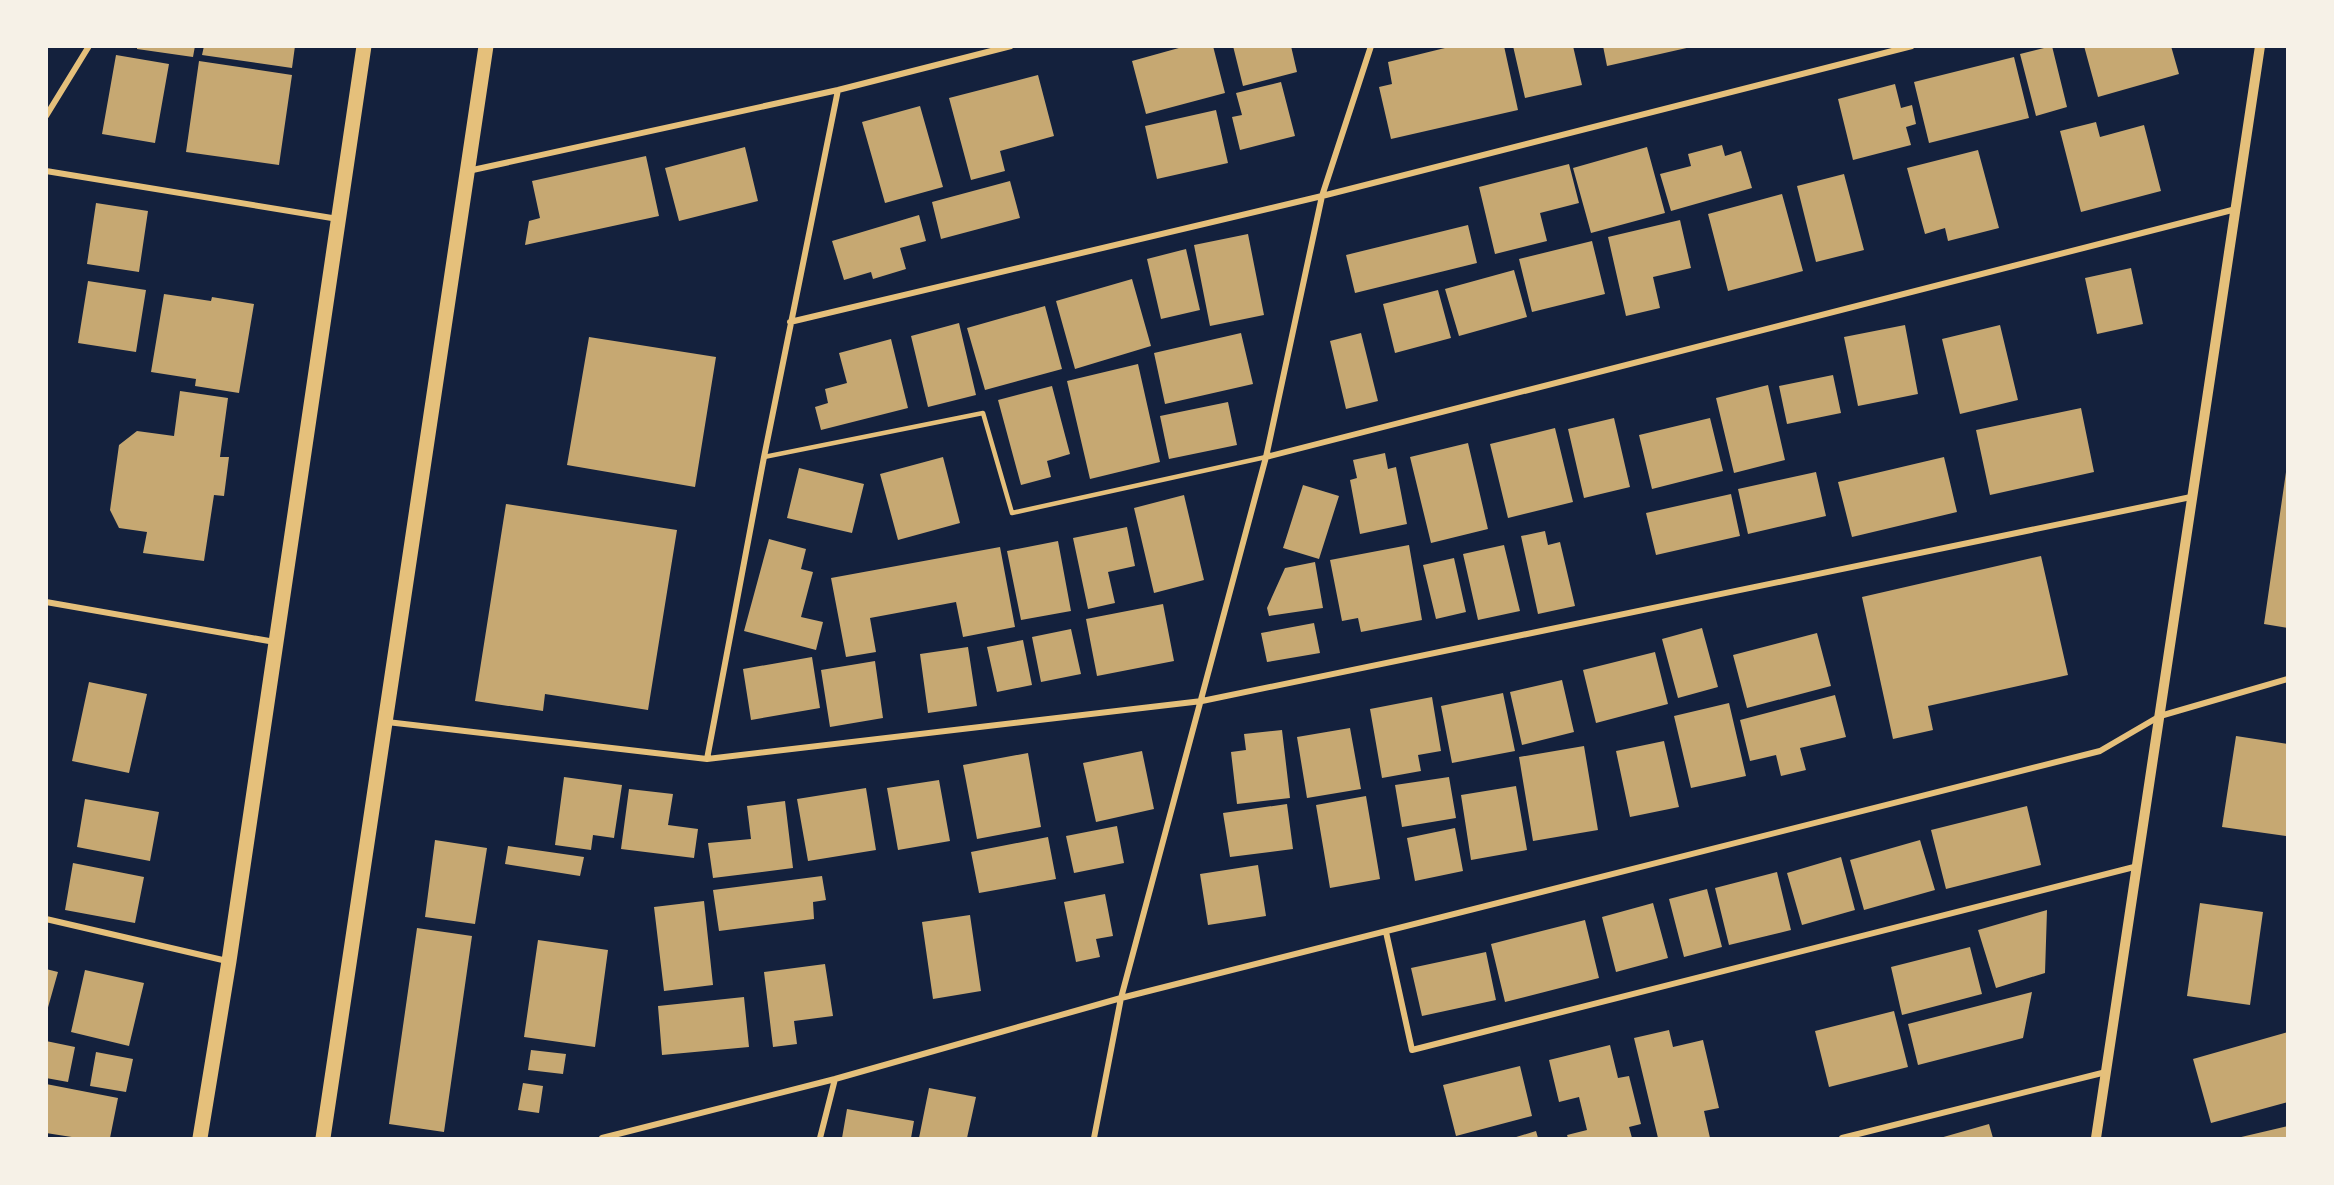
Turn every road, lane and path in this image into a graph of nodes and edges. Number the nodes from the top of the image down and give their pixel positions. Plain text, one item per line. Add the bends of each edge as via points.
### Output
1 (89, 46) edge
2 (364, 46) edge
3 (486, 46) edge
4 (1371, 46) edge
5 (1912, 46) edge
6 (2260, 46) edge
7 (1009, 47) edge
8 (838, 90) junction
9 (46, 116) edge
10 (46, 171) edge
11 (467, 171) junction
12 (1322, 196) junction
13 (2236, 209) junction
14 (338, 219) junction
15 (790, 322) junction
16 (1266, 457) junction
17 (764, 458) junction
18 (2191, 497) junction
19 (46, 602) edge
20 (275, 642) junction
21 (2288, 679) edge
22 (1202, 700) junction
23 (2160, 716) junction
24 (386, 722) junction
25 (707, 759) junction
26 (2138, 866) junction
27 (46, 919) edge
28 (1386, 932) junction
29 (229, 961) junction
30 (1121, 998) junction
31 (2106, 1072) junction
32 (835, 1079) junction
33 (200, 1138) edge
34 (323, 1138) edge
35 (602, 1138) edge
36 (820, 1138) edge
37 (1094, 1138) edge
38 (1842, 1138) edge
39 (2096, 1138) edge

1 - 9 street
2 - 14 main road
3 - 11 main road
4 - 12 street
5 - 12 street
6 - 13 street
7 - 8 street
8 - 11 street
8 - 15 street
10 - 14 street
11 - 24 main road
12 - 15 street
12 - 16 street
13 - 16 street
13 - 18 street
14 - 20 main road
15 - 17 street
16 - 17 lane via 1012,513 983,413
16 - 22 street
17 - 25 street
18 - 22 street
18 - 23 street
19 - 20 street
20 - 29 main road
21 - 23 street
22 - 25 street
22 - 30 street
23 - 26 street
23 - 28 street via 2100,751
24 - 25 street
24 - 34 main road
26 - 28 street via 1412,1050
26 - 31 street
27 - 29 street
28 - 30 street
29 - 33 main road
30 - 32 street
30 - 37 street
31 - 38 street
31 - 39 street
32 - 35 street
32 - 36 street

